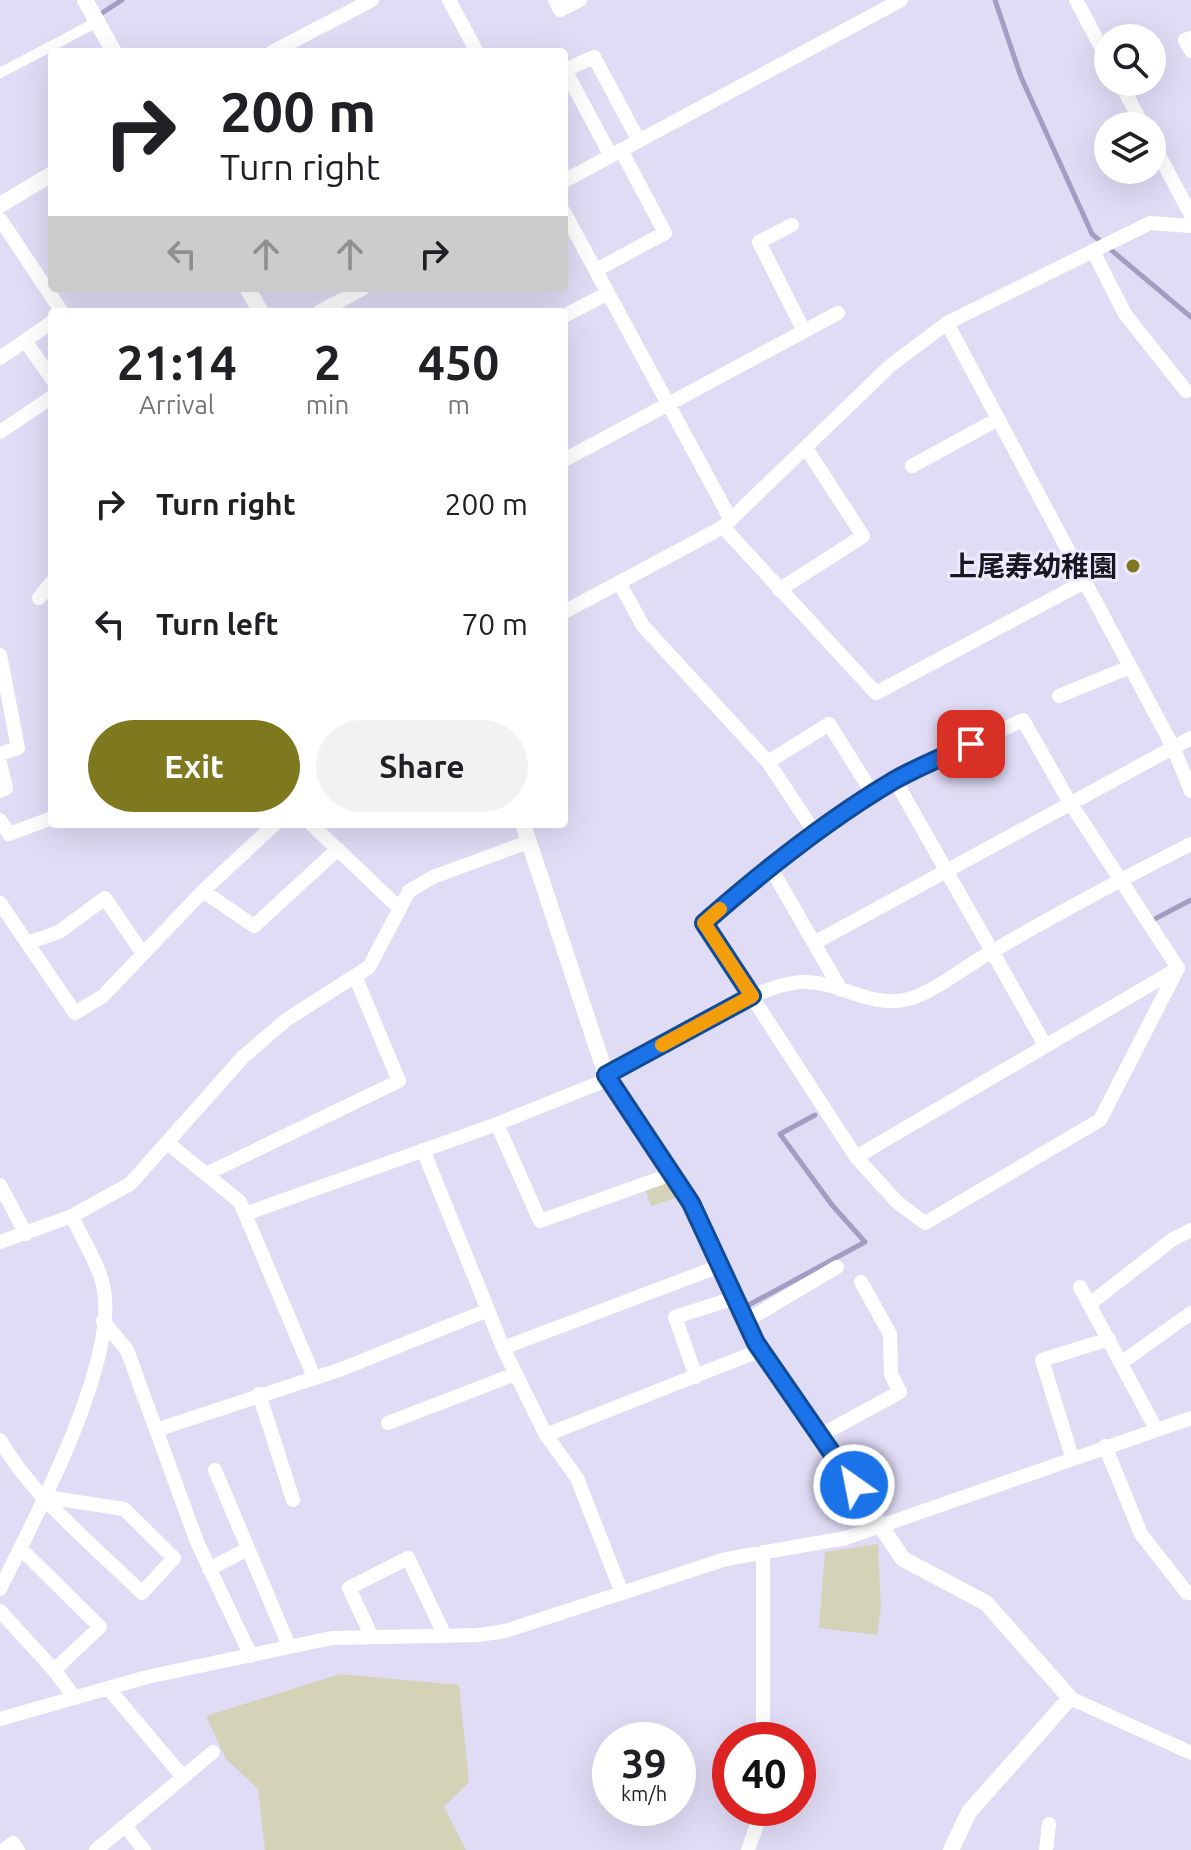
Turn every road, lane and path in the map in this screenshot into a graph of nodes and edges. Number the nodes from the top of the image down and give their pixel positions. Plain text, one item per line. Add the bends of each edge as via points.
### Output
1 (85, 0) edge
2 (372, 0) edge
3 (449, 0) edge
4 (555, 0) edge
5 (580, 0) edge
6 (901, 0) edge
7 (1076, 0) edge
8 (97, 22) junction
9 (1094, 34) edge
10 (1191, 38) edge
11 (112, 48) edge
12 (280, 48) edge
13 (475, 48) edge
14 (1191, 51) edge
15 (568, 69) edge
16 (0, 73) edge
17 (568, 75) edge
18 (639, 141) junction
19 (616, 153) junction
20 (1166, 168) edge
21 (48, 176) edge
22 (568, 179) edge
23 (0, 205) edge
24 (1191, 215) edge
25 (0, 219) edge
26 (568, 219) edge
27 (792, 225) dead end
28 (1191, 226) edge
29 (1093, 251) junction
30 (596, 270) junction
31 (48, 291) edge
32 (356, 292) edge
33 (608, 293) junction
34 (326, 308) edge
35 (838, 313) dead end
36 (568, 314) edge
37 (947, 323) junction
38 (48, 325) edge
39 (804, 331) junction
40 (26, 342) junction
41 (0, 358) edge
42 (48, 373) edge
43 (1186, 391) dead end
44 (48, 400) edge
45 (668, 403) junction
46 (998, 419) junction
47 (0, 432) edge
48 (806, 448) junction
49 (568, 458) edge
50 (912, 466) dead end
51 (727, 523) junction
52 (619, 582) junction
53 (1084, 582) junction
54 (48, 587) edge
55 (779, 590) junction
56 (39, 598) dead end
57 (568, 610) edge
58 (0, 655) edge
59 (1130, 667) junction
60 (1059, 696) dead end
61 (1191, 738) edge
62 (1173, 747) junction
63 (0, 754) edge
64 (768, 762) junction
65 (0, 763) edge
66 (895, 780) junction
67 (0, 791) edge
68 (1191, 791) edge
69 (873, 794) junction
70 (1069, 801) junction
71 (48, 819) edge
72 (0, 820) edge
73 (271, 828) edge
74 (315, 828) edge
75 (524, 828) edge
76 (815, 833) junction
77 (528, 842) junction
78 (1191, 844) edge
79 (338, 849) junction
80 (769, 865) junction
81 (945, 872) junction
82 (1120, 880) junction
83 (203, 891) junction
84 (0, 903) edge
85 (398, 907) junction
86 (27, 943) junction
87 (814, 943) junction
88 (990, 952) junction
89 (143, 954) junction
90 (1178, 968) junction
91 (355, 976) junction
92 (841, 990) junction
93 (752, 996) junction
94 (1045, 1045) junction
95 (608, 1077) junction
96 (497, 1124) junction
97 (169, 1144) junction
98 (423, 1150) junction
99 (856, 1157) junction
100 (206, 1174) junction
101 (672, 1174) junction
102 (0, 1185) edge
103 (245, 1214) junction
104 (72, 1216) junction
105 (1191, 1230) edge
106 (26, 1234) junction
107 (0, 1242) edge
108 (720, 1266) junction
109 (837, 1267) dead end
110 (861, 1282) dead end
111 (1080, 1287) dead end
112 (735, 1298) junction
113 (1091, 1303) junction
114 (488, 1310) junction
115 (1191, 1313) edge
116 (103, 1321) junction
117 (746, 1321) junction
118 (1109, 1339) junction
119 (503, 1348) junction
120 (761, 1350) junction
121 (1121, 1363) junction
122 (515, 1374) junction
123 (314, 1377) junction
124 (696, 1377) junction
125 (259, 1394) junction
126 (1191, 1418) edge
127 (388, 1423) dead end
128 (1156, 1429) junction
129 (156, 1430) junction
130 (546, 1435) junction
131 (821, 1435) junction
132 (0, 1440) edge
133 (1105, 1446) junction
134 (1072, 1457) junction
135 (5, 1462) edge
136 (215, 1470) dead end
137 (45, 1497) junction
138 (293, 1500) dead end
139 (879, 1525) junction
140 (20, 1548) junction
141 (248, 1549) junction
142 (763, 1552) junction
143 (209, 1569) junction
144 (0, 1589) edge
145 (622, 1593) junction
146 (1191, 1593) edge
147 (0, 1611) edge
148 (371, 1635) junction
149 (445, 1636) junction
150 (289, 1646) junction
151 (251, 1656) junction
152 (54, 1670) junction
153 (108, 1688) junction
154 (75, 1698) junction
155 (1070, 1698) junction
156 (0, 1719) edge
157 (763, 1722) edge
158 (213, 1752) dead end
159 (1191, 1753) edge
160 (183, 1777) junction
161 (1049, 1824) dead end
162 (125, 1826) junction
163 (757, 1826) edge
164 (4, 1850) edge
165 (18, 1850) edge
166 (96, 1850) edge
167 (144, 1850) edge
168 (748, 1850) edge
169 (951, 1850) edge
170 (1046, 1850) edge

1 - 8 street
2 - 12 street
3 - 13 street
4 - 5 street via 560,10
6 - 18 street
7 - 9 street
8 - 11 street
8 - 16 street
10 - 14 street via 1185,40
15 - 18 street via 594,57
17 - 19 street
18 - 19 street
19 - 22 street
19 - 30 street via 665,233
20 - 24 street
21 - 23 street
25 - 31 street
26 - 30 street
27 - 39 street via 759,242
28 - 29 street via 1150,223
29 - 37 street
29 - 43 street via 1125,314
30 - 33 street
32 - 34 street
33 - 36 street
33 - 45 street
35 - 39 street
37 - 46 street
37 - 48 street via 891,365
38 - 40 street
39 - 45 street
40 - 41 street
40 - 42 street
44 - 47 street
45 - 49 street
45 - 51 street
46 - 50 street
46 - 53 street
48 - 51 street
48 - 55 street via 863,536
51 - 52 street
51 - 55 street
52 - 57 street
52 - 64 street via 643,626
53 - 55 street via 876,693
53 - 59 street
54 - 56 street
58 - 63 street via 18,748
59 - 60 street
59 - 62 street
61 - 62 street
62 - 68 street
62 - 70 street
64 - 69 street via 829,724
64 - 76 street
65 - 67 street via 6,788
66 - 69 street
66 - 70 street via 1023,720
66 - 81 street
69 - 76 street
70 - 81 street
70 - 82 street
71 - 72 street via 9,834
73 - 83 street
74 - 79 street
75 - 77 street
76 - 80 street
77 - 85 street via 433,877 409,891
77 - 95 street
78 - 82 street
79 - 83 street via 254,926
79 - 85 street
80 - 87 street
80 - 93 street via 704,923
81 - 87 street
81 - 88 street
82 - 88 street
82 - 90 street
83 - 89 street
84 - 86 street
85 - 91 street via 369,967
86 - 89 street via 59,932 105,898
86 - 89 street via 75,1013 103,996
87 - 92 street
88 - 92 street via 910,999 858,998
88 - 94 street
90 - 94 street
90 - 99 street via 1100,1120 925,1223 897,1202
91 - 97 street via 286,1020 243,1057
91 - 100 street via 399,1081
92 - 93 street via 804,982
93 - 95 street
93 - 99 street
94 - 99 street
95 - 96 street
95 - 101 street
96 - 98 street
96 - 101 street via 540,1221
97 - 100 street
97 - 104 street via 130,1184
98 - 103 street
98 - 114 street
100 - 103 street via 240,1202
101 - 108 street
102 - 106 street
103 - 123 street
104 - 106 street
104 - 116 street via 104,1289
105 - 113 street
106 - 107 street
108 - 112 street
108 - 119 street
109 - 117 street
110 - 131 street via 890,1334 891,1374 900,1392
111 - 113 street
112 - 117 street
112 - 124 street via 675,1317
113 - 118 street
114 - 119 street
114 - 123 street
115 - 121 street
116 - 129 street via 127,1350
116 - 137 street via 67,1451
117 - 120 street
118 - 121 street
118 - 134 street via 1042,1360
119 - 122 street
120 - 124 street
120 - 131 street
121 - 128 street
122 - 127 street
122 - 130 street
123 - 125 street
124 - 130 street
125 - 129 street
125 - 138 street
126 - 128 street
128 - 133 street
129 - 143 street
130 - 145 street via 577,1478
131 - 139 street
132 - 135 street
133 - 134 street
133 - 146 street via 1141,1534
134 - 139 street
135 - 137 street
136 - 141 street
137 - 137 street via 124,1509 174,1558 142,1593
137 - 140 street
139 - 142 street via 846,1538
139 - 155 street via 903,1559 986,1603
140 - 144 street
140 - 152 street via 100,1627
141 - 143 street
141 - 150 street
142 - 145 street
142 - 157 street
143 - 151 street
145 - 149 street via 505,1631
147 - 152 street
148 - 149 street
148 - 149 street via 349,1588 408,1558
148 - 150 street
150 - 151 street
151 - 153 street
152 - 154 street
153 - 154 street
153 - 160 street
154 - 156 street
155 - 159 street
155 - 169 street via 969,1812
158 - 160 street
160 - 162 street
161 - 170 street
162 - 166 street
162 - 167 street
163 - 168 street
164 - 165 street via 13,1843

